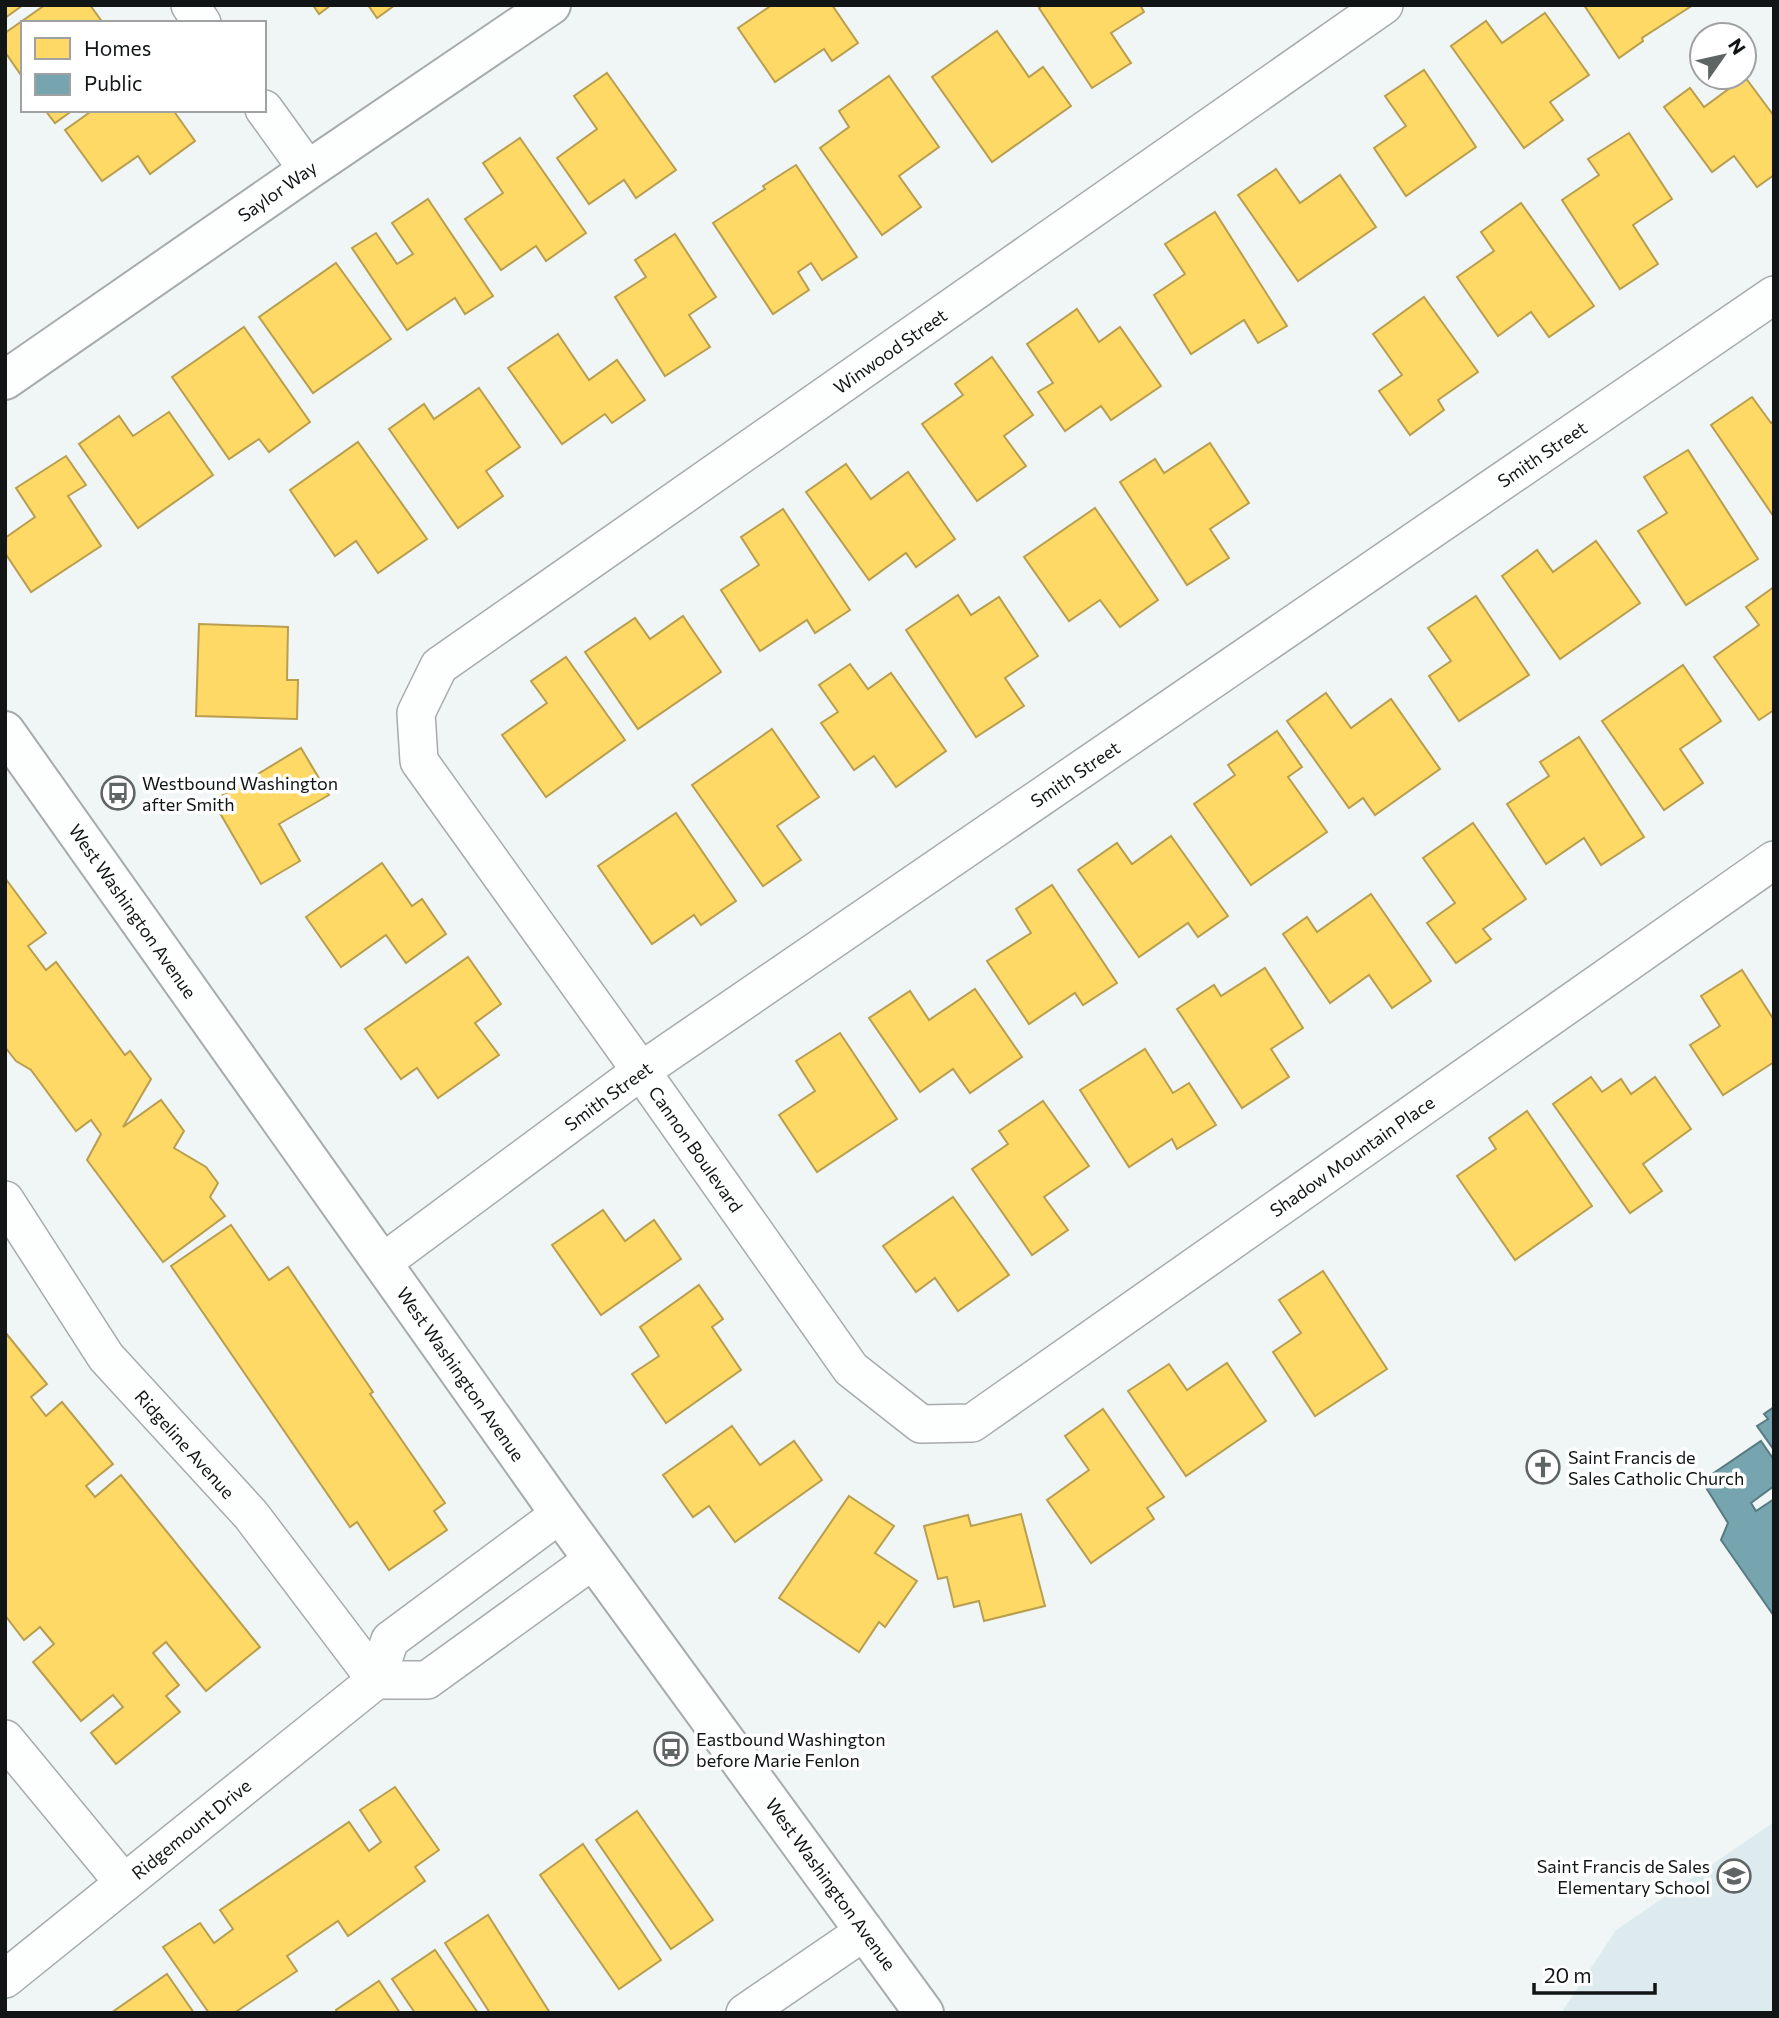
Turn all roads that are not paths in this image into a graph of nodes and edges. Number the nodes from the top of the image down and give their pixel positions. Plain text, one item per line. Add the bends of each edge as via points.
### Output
1 (190, 5) edge
2 (551, 5) edge
3 (1384, 5) edge
4 (201, 21) edge
5 (266, 112) edge
6 (308, 170) junction
7 (1774, 295) edge
8 (5, 380) edge
9 (416, 713) joint
10 (5, 731) edge
11 (1774, 860) edge
12 (641, 1071) junction
13 (5, 1200) edge
14 (382, 1263) junction
15 (921, 1424) joint
16 (560, 1514) junction
17 (593, 1560) junction
18 (376, 1679) junction
19 (5, 1739) edge
20 (124, 1883) junction
21 (865, 1931) junction
22 (5, 1979) edge
23 (745, 2013) edge
24 (924, 2013) edge

1 - 4 street
2 - 6 main road, Saylor Way
3 - 9 street, Winwood Street via 439,666
5 - 6 street
6 - 8 main road, Saylor Way
7 - 12 street, Smith Street
9 - 12 street, Cannon Boulevard via 419,761
10 - 14 main road, West Washington Avenue
11 - 15 street, Shadow Mountain Place via 972,1423
12 - 14 street, Smith Street
12 - 15 street, Cannon Boulevard via 851,1369
13 - 18 street, Ridgeline Avenue via 106,1357 251,1516
14 - 16 main road, West Washington Avenue
16 - 17 main road, West Washington Avenue
16 - 18 street via 390,1640
17 - 18 street via 427,1680
17 - 21 main road, West Washington Avenue
18 - 20 street, Ridgemount Drive
19 - 20 street
20 - 22 street, Ridgemount Drive
21 - 23 street
21 - 24 main road, West Washington Avenue

